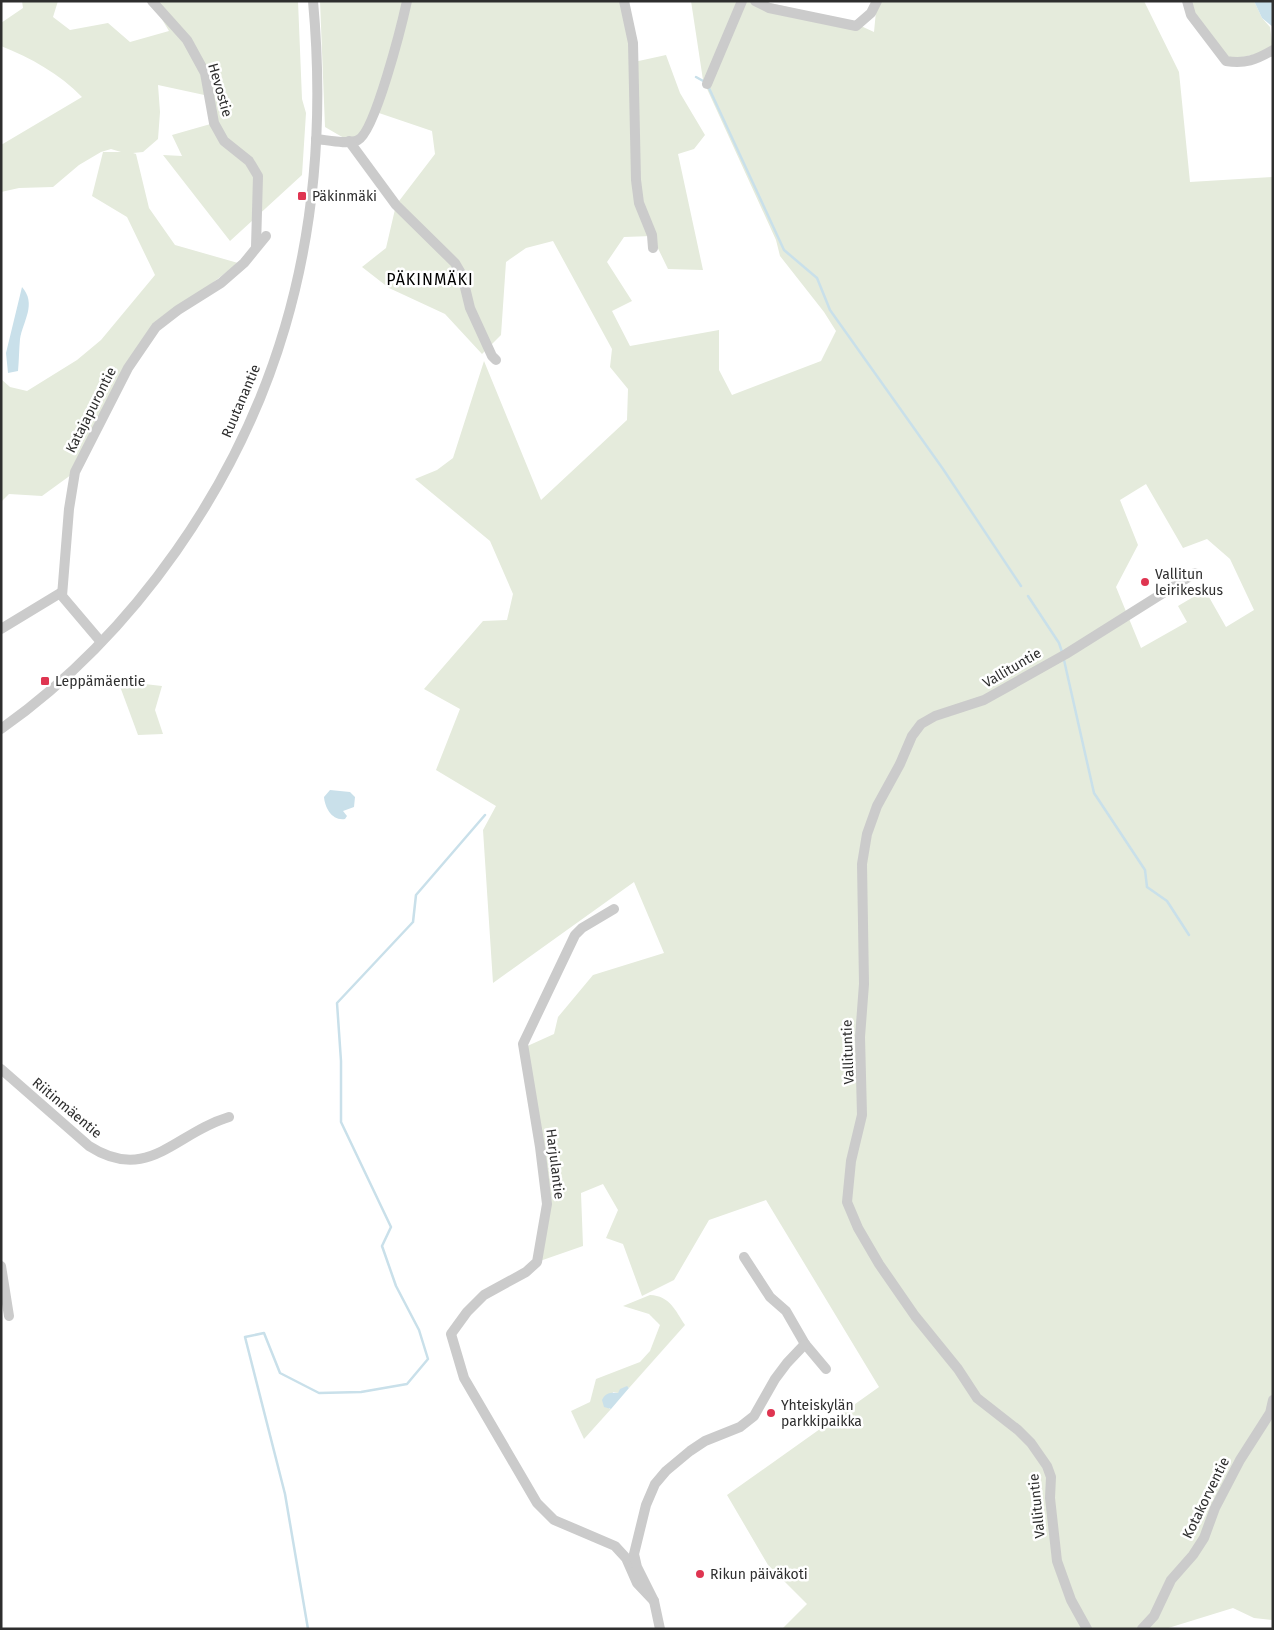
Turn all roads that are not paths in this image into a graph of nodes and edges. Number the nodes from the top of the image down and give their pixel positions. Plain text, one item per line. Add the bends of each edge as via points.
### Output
1 (152, 1) edge
2 (312, 1) edge
3 (407, 1) edge
4 (624, 1) edge
5 (742, 1) edge
6 (754, 1) edge
7 (877, 1) edge
8 (1187, 1) edge
9 (1273, 50) edge
10 (707, 84) dead end
11 (316, 139) junction
12 (349, 141) junction
13 (266, 236) dead end
14 (256, 247) junction
15 (653, 248) dead end
16 (496, 360) dead end
17 (1195, 573) dead end
18 (62, 592) junction
19 (1, 629) edge
20 (101, 642) junction
21 (1, 730) edge
22 (614, 909) dead end
23 (1, 1069) edge
24 (229, 1117) dead end
25 (744, 1257) dead end
26 (1, 1266) edge
27 (9, 1316) dead end
28 (805, 1344) junction
29 (826, 1369) dead end
30 (1273, 1400) edge
31 (654, 1601) junction
32 (660, 1629) edge
33 (1087, 1629) edge
34 (1142, 1629) edge

1 - 14 street, Hevostie via 187,40 205,73 214,123 224,141 249,161 258,176
2 - 11 street, Ruutanantie via 317,83
3 - 12 street via 376,112 364,136
4 - 15 street via 633,44 636,180
5 - 10 street
6 - 7 street via 769,8 856,26 871,13
8 - 9 street via 1191,15 1226,61 1244,63
11 - 12 street
11 - 20 street, Ruutanantie via 311,197 295,289 284,329 249,422 194,523 140,598
12 - 16 street via 396,205 455,263 462,276 470,308
13 - 14 street, Katajapurontie
14 - 18 street, Katajapurontie via 221,283 156,328 128,368 75,472
17 - 33 street, Vallituntie via 1063,656 984,700 921,724 877,806 867,834 862,864 862,1115 851,1162 847,1202 858,1228 904,1301 977,1398 1018,1430 1047,1466 1051,1477 1050,1498 1057,1560
18 - 19 street
18 - 20 street
20 - 21 street, Ruutanantie via 52,689
22 - 31 street, Harjulantie via 575,935 523,1044 547,1204 537,1262 526,1272 484,1295 451,1334 464,1378 537,1503 554,1520 615,1546 626,1558 637,1583
23 - 24 street, Riitinmäentie via 89,1146 121,1160 155,1155 201,1128
25 - 28 street via 770,1296 786,1311
26 - 27 street
28 - 29 street
28 - 31 street via 775,1379 754,1416 740,1427 705,1441 690,1451 655,1484 646,1505 634,1554
30 - 34 street, Kotakorventie via 1270,1413 1215,1508 1204,1538 1171,1580 1154,1616
31 - 32 street

